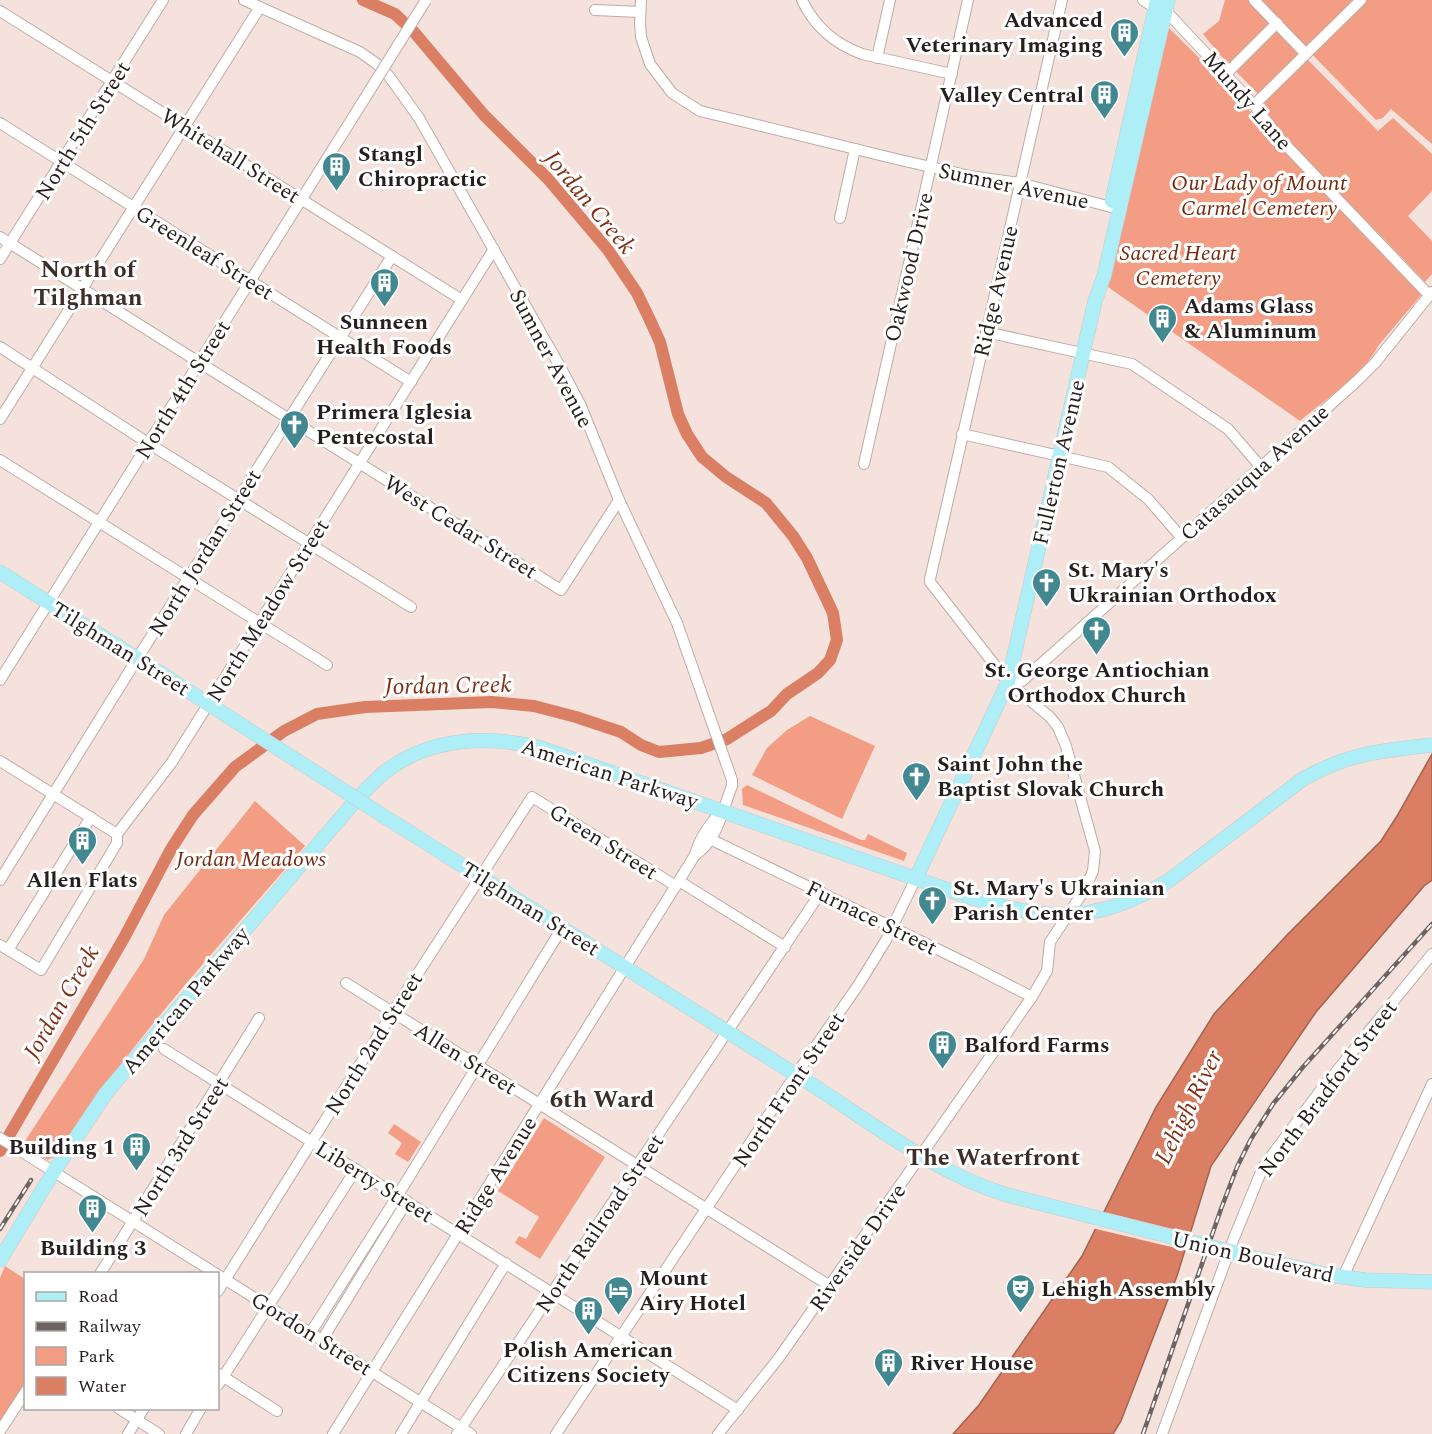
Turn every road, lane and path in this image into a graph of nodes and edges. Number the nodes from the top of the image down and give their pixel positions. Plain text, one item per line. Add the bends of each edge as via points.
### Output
1 (162, 0) edge
2 (244, 0) edge
3 (426, 0) edge
4 (641, 0) edge
5 (802, 0) edge
6 (890, 0) edge
7 (968, 0) edge
8 (1062, 0) edge
9 (1143, 0) edge
10 (1254, 0) edge
11 (1361, 0) edge
12 (1161, 5) edge
13 (260, 7) junction
14 (595, 10) dead end
15 (0, 11) edge
16 (640, 12) junction
17 (1277, 23) junction
18 (1306, 54) junction
19 (876, 58) junction
20 (952, 74) junction
21 (1226, 74) junction
22 (113, 81) junction
23 (1254, 105) junction
24 (0, 123) edge
25 (185, 126) junction
26 (855, 149) junction
27 (62, 162) junction
28 (931, 167) junction
29 (1020, 183) junction
30 (302, 200) junction
31 (134, 207) junction
32 (1110, 207) junction
33 (840, 218) dead end
34 (0, 237) edge
35 (10, 243) junction
36 (494, 249) junction
37 (392, 256) junction
38 (0, 259) edge
39 (250, 281) junction
40 (83, 288) junction
41 (1430, 293) edge
42 (462, 300) junction
43 (1095, 301) junction
44 (986, 332) junction
45 (340, 338) junction
46 (0, 347) edge
47 (1083, 355) junction
48 (200, 362) junction
49 (32, 368) junction
50 (411, 382) junction
51 (0, 419) edge
52 (289, 419) junction
53 (962, 434) junction
54 (148, 443) junction
55 (1059, 457) junction
56 (0, 460) edge
57 (360, 463) junction
58 (864, 464) dead end
59 (1260, 465) junction
60 (238, 499) junction
61 (619, 500) junction
62 (98, 523) junction
63 (1181, 537) junction
64 (309, 543) junction
65 (0, 572) edge
66 (188, 579) junction
67 (930, 582) joint
68 (48, 603) junction
69 (411, 607) dead end
70 (259, 623) junction
71 (137, 659) junction
72 (327, 665) dead end
73 (0, 680) edge
74 (1008, 682) junction
75 (988, 726) joint
76 (1432, 745) edge
77 (0, 761) edge
78 (53, 794) junction
79 (532, 797) joint
80 (723, 810) junction
81 (91, 817) junction
82 (117, 834) junction
83 (710, 839) junction
84 (695, 855) junction
85 (482, 877) junction
86 (916, 878) junction
87 (0, 880) edge
88 (678, 883) junction
89 (821, 892) junction
90 (893, 927) junction
91 (562, 928) junction
92 (785, 946) junction
93 (4, 947) edge
94 (1432, 954) edge
95 (625, 967) junction
96 (346, 982) dead end
97 (1032, 997) junction
98 (393, 1012) junction
99 (259, 1018) dead end
100 (727, 1031) junction
101 (164, 1049) dead end
102 (477, 1064) junction
103 (796, 1074) junction
104 (219, 1082) junction
105 (1432, 1084) edge
106 (540, 1104) junction
107 (0, 1138) edge
108 (312, 1141) junction
109 (638, 1165) junction
110 (356, 1169) junction
111 (54, 1171) junction
112 (403, 1198) junction
113 (707, 1209) junction
114 (1077, 1213) joint
115 (134, 1221) junction
116 (459, 1233) junction
117 (0, 1260) edge
118 (506, 1263) junction
119 (101, 1272) edge
120 (216, 1272) edge
121 (219, 1274) edge
122 (1342, 1277) junction
123 (226, 1278) junction
124 (1430, 1282) edge
125 (830, 1286) junction
126 (219, 1289) edge
127 (552, 1292) junction
128 (269, 1306) junction
129 (311, 1332) junction
130 (621, 1336) junction
131 (322, 1340) junction
132 (372, 1371) junction
133 (219, 1378) edge
134 (24, 1394) edge
135 (419, 1401) junction
136 (121, 1410) edge
137 (143, 1410) edge
138 (200, 1410) edge
139 (277, 1410) dead end
140 (738, 1410) junction
141 (137, 1420) junction
142 (0, 1431) edge
143 (463, 1432) edge
144 (128, 1434) edge
145 (159, 1434) edge
146 (186, 1434) edge
147 (333, 1434) edge
148 (401, 1434) edge
149 (556, 1434) edge
150 (718, 1434) edge
151 (1162, 1434) edge

1 - 22 street, North 5th Street
2 - 13 street, Sumner Avenue
3 - 30 street, North 4th Street, bridge
4 - 16 street, Sumner Avenue
5 - 19 street via 831,38 850,50
6 - 19 street
7 - 20 street, Oakwood Drive
8 - 29 street, Ridge Avenue
9 - 12 street, Mundy Lane
10 - 17 street
11 - 18 street
12 - 21 street, Mundy Lane
12 - 32 main road, Fullerton Avenue
12 - 43 main road, Fullerton Avenue via 1104,276
13 - 25 street
13 - 36 street, Sumner Avenue via 351,47 388,75 419,118
14 - 16 street
15 - 22 street, Whitehall Street
16 - 26 street, Sumner Avenue via 641,37 650,64 662,82 688,105 713,116
17 - 18 street
17 - 21 street
18 - 23 street
19 - 20 street
20 - 28 street, Oakwood Drive
21 - 23 street, Mundy Lane
22 - 25 street, Whitehall Street
22 - 27 street, North 5th Street
23 - 41 street, Mundy Lane via 1280,139
24 - 27 street, Greenleaf Street
25 - 30 street, Whitehall Street
25 - 31 street
26 - 28 street, Sumner Avenue
26 - 33 street
27 - 31 street, Greenleaf Street
27 - 35 street, North 5th Street
28 - 29 street, Sumner Avenue
28 - 58 street, Oakwood Drive
29 - 32 street, Sumner Avenue
29 - 44 street, Ridge Avenue
30 - 37 street, Whitehall Street
30 - 39 street, North 4th Street
31 - 39 street, Greenleaf Street
31 - 40 street
32 - 43 main road, Fullerton Avenue via 1096,275
34 - 35 street, West Cedar Street
35 - 38 street, North 5th Street
35 - 40 street, West Cedar Street
36 - 42 street, North Meadow Street
36 - 61 street, Sumner Avenue via 572,387
37 - 42 street, Whitehall Street
37 - 45 street, North Jordan Street
39 - 45 street, Greenleaf Street
39 - 48 street, North 4th Street
40 - 48 street, West Cedar Street
40 - 49 street
41 - 59 street, Catasauqua Avenue via 1375,363
42 - 50 street, North Meadow Street
43 - 47 main road, Fullerton Avenue
44 - 47 street
44 - 53 street, Ridge Avenue
45 - 50 street, Greenleaf Street
45 - 52 street, North Jordan Street
46 - 49 street
47 - 55 main road, Fullerton Avenue
47 - 59 street via 1132,364 1228,429
48 - 52 street, West Cedar Street
48 - 54 street, North 4th Street
49 - 51 street
49 - 54 street
50 - 57 street, North Meadow Street
52 - 57 street, West Cedar Street
52 - 60 street, North Jordan Street
53 - 55 street
53 - 67 street, Ridge Avenue
54 - 60 street
54 - 62 street, North 4th Street
55 - 63 street via 1108,467 1148,500
55 - 74 main road, Fullerton Avenue
56 - 62 street
57 - 61 street, West Cedar Street via 561,590
57 - 64 street, North Meadow Street
59 - 63 street, Catasauqua Avenue
60 - 64 street
60 - 66 street, North Jordan Street
61 - 80 street, Sumner Avenue via 677,623 710,715 732,786
62 - 66 street
62 - 68 street, North 4th Street
63 - 74 street, Catasauqua Avenue via 1022,681
64 - 69 street
64 - 70 street, North Meadow Street
65 - 68 main road, Tilghman Street
66 - 70 street
66 - 71 street, North Jordan Street
67 - 74 street, Riverside Drive
68 - 71 main road, Tilghman Street
68 - 73 street, North 4th Street
70 - 72 street
70 - 82 street, North Meadow Street via 172,762
71 - 78 street, North Jordan Street
71 - 85 main road, Tilghman Street, bridge
74 - 75 main road, Fullerton Avenue
74 - 97 street, Riverside Drive via 1050,717 1063,735 1096,861 1085,889 1050,942 1047,970
75 - 86 main road, North Front Street
76 - 86 main road, American Parkway, bridge via 1373,752 1327,766 1303,779 1171,879 1115,907 1056,916 1021,912
77 - 78 street
78 - 81 street
78 - 87 street, North Jordan Street
79 - 85 street, North 2nd Street
79 - 88 street, Green Street
80 - 83 street, Ridge Avenue
80 - 84 street, Ridge Avenue
80 - 86 main road, American Parkway
80 - 111 main road, American Parkway via 541,748 512,742 461,741 407,758 384,772 350,807 150,1039 106,1093
81 - 82 street
81 - 93 street
82 - 93 street, North Meadow Street via 117,843 41,970
83 - 84 street, Ridge Avenue via 704,850
83 - 89 street, Furnace Street
84 - 88 street, Ridge Avenue
85 - 91 main road, Tilghman Street
85 - 98 street, North 2nd Street
86 - 90 street, North Front Street
88 - 92 street, Green Street
88 - 95 street, Ridge Avenue
89 - 90 street, Furnace Street
89 - 92 street, North Railroad Street
90 - 97 street, Furnace Street
90 - 103 street, North Front Street via 859,984
91 - 95 main road, Tilghman Street
91 - 102 street
92 - 100 street, North Railroad Street
94 - 151 street, North Bradford Street via 1263,1167
95 - 100 main road, Tilghman Street
95 - 106 street, Ridge Avenue
96 - 98 street, Allen Street
97 - 125 street, Riverside Drive
98 - 102 street, Allen Street
98 - 108 street, North 2nd Street
99 - 104 street, North 3rd Street
100 - 103 main road, Tilghman Street
100 - 109 street, North Railroad Street
101 - 104 street, Liberty Street
102 - 106 street, Allen Street
102 - 112 street
103 - 113 street, North Front Street
103 - 114 main road, Tilghman Street, bridge via 962,1178 1007,1196
104 - 108 street, Liberty Street
104 - 115 street, North 3rd Street
105 - 122 street
106 - 109 street, Allen Street
106 - 116 street, Ridge Avenue
107 - 111 street, Gordon Street
108 - 110 street, Liberty Street
108 - 123 street, North 2nd Street
109 - 113 street, Allen Street
109 - 127 street, North Railroad Street
110 - 112 street, Liberty Street
110 - 128 street
111 - 115 street, Gordon Street
111 - 117 main road, American Parkway
112 - 116 street, Liberty Street
112 - 129 street
112 - 131 street
113 - 125 street, Allen Street
113 - 130 street, North Front Street
114 - 122 main road, Union Boulevard, bridge
115 - 119 street, North 3rd Street
115 - 120 street, Gordon Street
116 - 118 street, Liberty Street
116 - 132 street, Ridge Avenue
118 - 127 street, Liberty Street
118 - 135 street
121 - 123 street, Gordon Street
122 - 124 main road, Union Boulevard
123 - 126 street, North 2nd Street
123 - 128 street, Gordon Street
125 - 140 street, Riverside Drive
127 - 130 street, Liberty Street
127 - 143 street, North Railroad Street
128 - 129 street, Gordon Street
128 - 133 street
129 - 131 street, Gordon Street
130 - 140 street, Liberty Street
130 - 149 street, North Front Street
131 - 132 street, Gordon Street
132 - 135 street, Gordon Street
132 - 147 street, Ridge Avenue
133 - 139 street
134 - 142 street
135 - 143 street, Gordon Street
135 - 148 street
136 - 141 street
137 - 141 street
138 - 146 street
140 - 150 street, Riverside Drive
141 - 144 street
141 - 145 street

